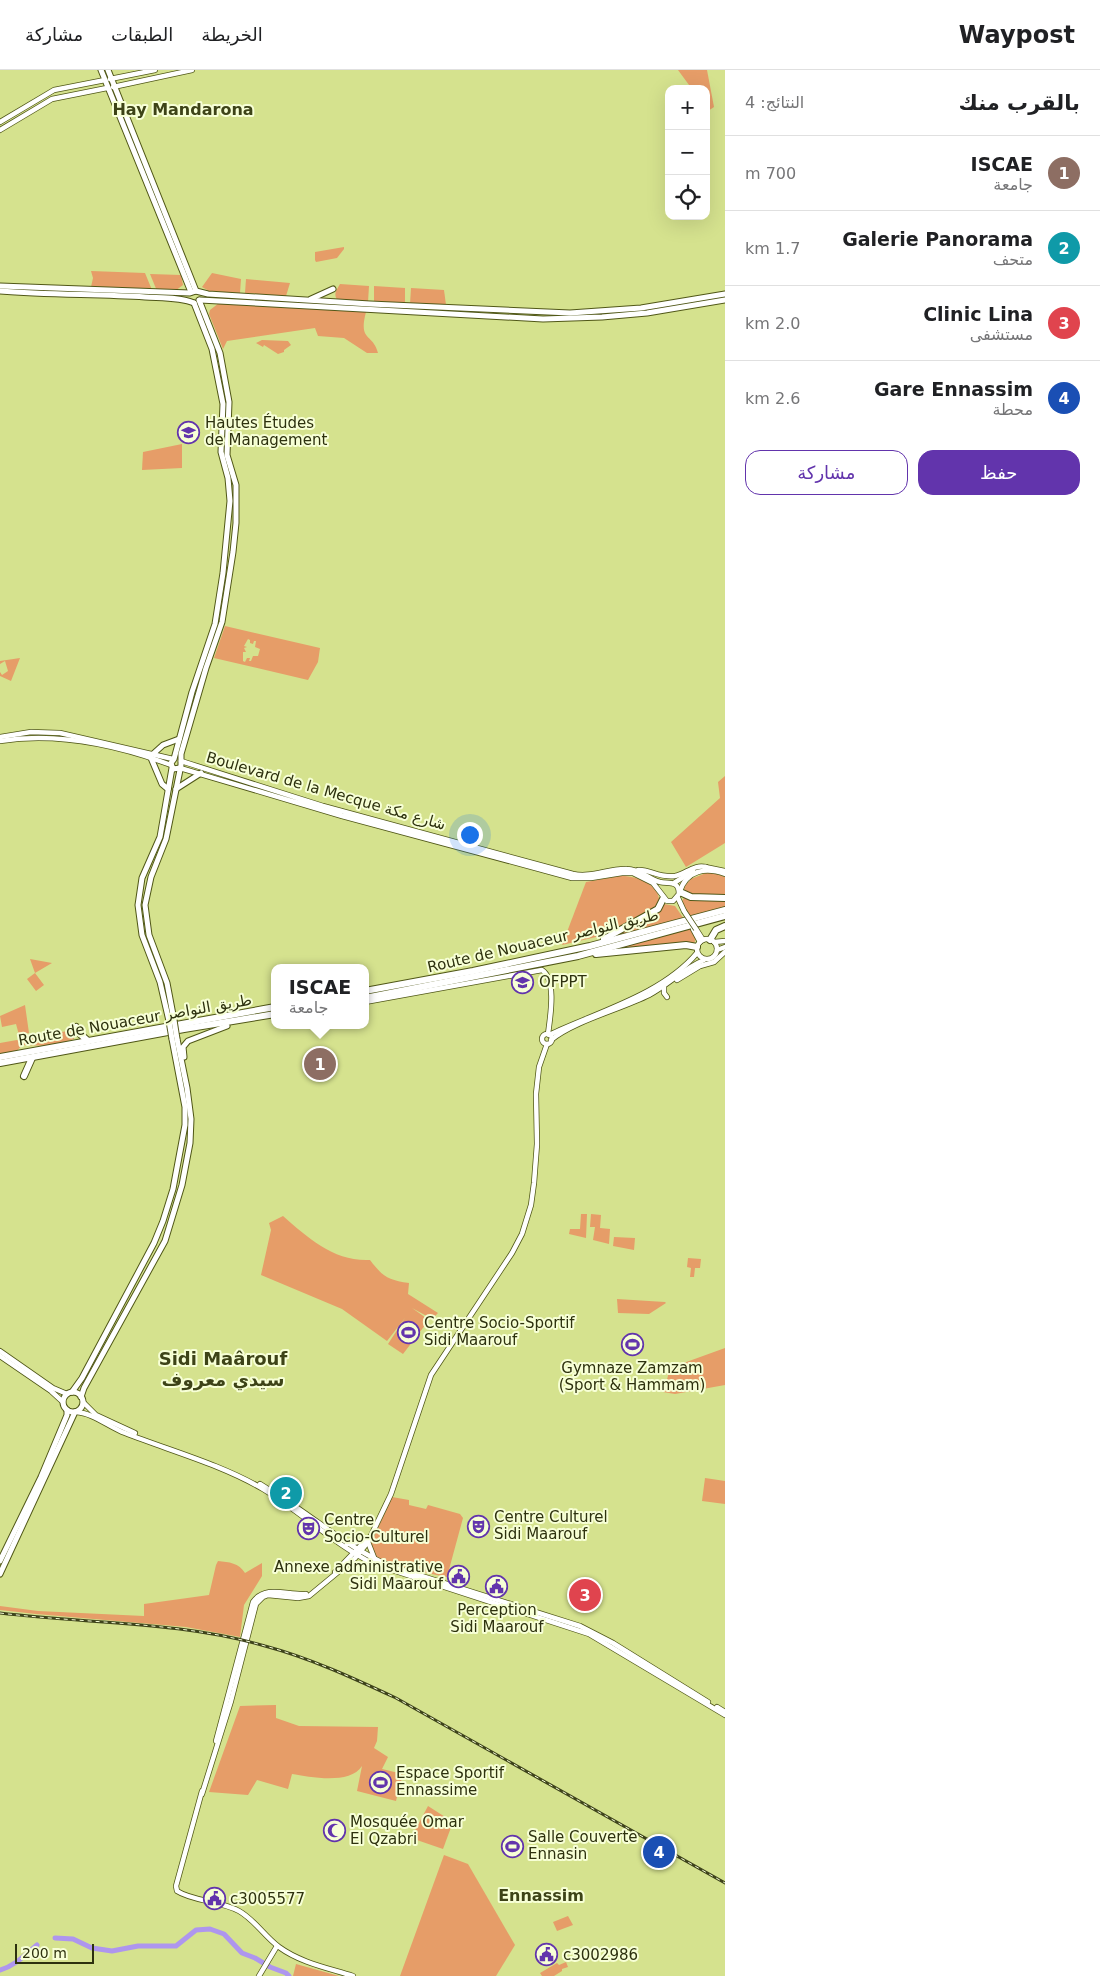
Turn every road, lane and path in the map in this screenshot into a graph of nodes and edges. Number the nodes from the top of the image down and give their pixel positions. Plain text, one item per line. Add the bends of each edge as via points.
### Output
1 (101, 70) edge
2 (108, 70) edge
3 (155, 70) edge
4 (192, 70) edge
5 (107, 79) junction
6 (110, 87) junction
7 (0, 122) edge
8 (0, 130) edge
9 (184, 277) junction
10 (0, 286) edge
11 (0, 291) edge
12 (174, 292) junction
13 (194, 292) junction
14 (725, 294) edge
15 (309, 300) junction
16 (725, 300) edge
17 (196, 301) junction
18 (218, 302) junction
19 (338, 302) junction
20 (207, 320) junction
21 (0, 737) edge
22 (180, 739) junction
23 (0, 741) edge
24 (152, 756) junction
25 (172, 763) junction
26 (180, 764) junction
27 (201, 773) junction
28 (168, 789) junction
29 (176, 790) junction
30 (706, 866) junction
31 (637, 870) junction
32 (725, 873) edge
33 (667, 883) junction
34 (674, 883) junction
35 (678, 895) junction
36 (662, 896) junction
37 (725, 898) edge
38 (725, 910) edge
39 (725, 916) edge
40 (725, 926) edge
41 (712, 941) junction
42 (725, 941) edge
43 (590, 946) junction
44 (699, 946) junction
45 (725, 947) edge
46 (717, 950) junction
47 (725, 952) edge
48 (578, 956) junction
49 (704, 960) junction
50 (671, 982) junction
51 (664, 987) junction
52 (369, 990) edge
53 (400, 992) junction
54 (369, 997) edge
55 (667, 997) dead end
56 (369, 1001) edge
57 (369, 1001) edge
58 (271, 1008) edge
59 (271, 1017) edge
60 (271, 1017) edge
61 (171, 1021) junction
62 (227, 1026) junction
63 (184, 1029) junction
64 (547, 1035) junction
65 (174, 1039) junction
66 (88, 1041) junction
67 (547, 1042) junction
68 (74, 1043) junction
69 (0, 1057) edge
70 (32, 1058) junction
71 (22, 1059) junction
72 (0, 1063) edge
73 (183, 1067) junction
74 (0, 1352) edge
75 (0, 1356) edge
76 (69, 1393) junction
77 (82, 1400) junction
78 (63, 1402) junction
79 (67, 1410) junction
80 (76, 1412) junction
81 (366, 1542) junction
82 (346, 1546) junction
83 (356, 1552) junction
84 (347, 1560) junction
85 (374, 1560) junction
86 (0, 1561) edge
87 (389, 1568) junction
88 (0, 1574) edge
89 (725, 1714) edge
90 (202, 1794) junction
91 (277, 1946) junction
92 (259, 1976) edge
93 (354, 1976) edge

1 - 5 main road
2 - 5 main road
3 - 5 street
4 - 6 street
5 - 6 main road
5 - 7 street via 54,90
6 - 8 street via 52,99
6 - 9 main road
6 - 13 main road via 154,184
9 - 12 main road via 182,288
9 - 13 main road
10 - 12 main road
11 - 17 main road
12 - 13 main road
13 - 15 main road
13 - 17 main road
13 - 17 main road
14 - 19 main road via 641,308 570,313
15 - 19 main road
15 - 19 main road via 333,290
16 - 18 main road via 647,313 543,319
17 - 18 main road
17 - 20 main road
17 - 22 main road via 212,349 223,404 221,452 230,502 215,624
18 - 20 main road via 208,306
20 - 26 main road via 220,354 229,402 227,455 236,485 236,523 222,622
21 - 24 street via 32,732 56,733
22 - 24 main road via 163,745
22 - 25 main road
23 - 24 street via 56,738
24 - 25 street
24 - 28 main road via 162,784
25 - 26 main road
25 - 26 main road via 176,769
25 - 28 main road
26 - 27 street, Boulevard de la Mecque شارع مكة
26 - 29 main road
26 - 31 street, Boulevard de la Mecque شارع مكة via 573,874
27 - 29 main road
27 - 36 street, Boulevard de la Mecque شارع مكة via 342,816 572,878 633,873 653,883
28 - 61 main road via 158,842 142,878 138,914
29 - 61 main road via 166,839 151,877 145,905 149,935 167,983
30 - 31 street via 696,866 674,876 658,876
30 - 32 street
30 - 34 street
31 - 33 street, Boulevard de la Mecque شارع مكة
32 - 35 street via 699,871 686,879
33 - 34 street
33 - 36 street via 662,887
34 - 35 street
35 - 36 street via 668,902
35 - 37 highway
35 - 44 street, bridge
36 - 43 highway via 658,909
38 - 43 highway, Route de Nouaceur طريق النواصر
39 - 48 highway, Route de Nouaceur طريق النواصر
40 - 41 highway via 716,930
41 - 42 street
41 - 44 street
41 - 46 street
43 - 52 highway, Route de Nouaceur طريق النواصر
44 - 48 highway
44 - 49 street
44 - 64 street via 685,966 662,983
45 - 46 street
46 - 49 street via 712,958
47 - 50 street via 714,962
48 - 53 highway, Route de Nouaceur طريق النواصر
49 - 50 street
50 - 51 street
51 - 55 street
51 - 67 street via 564,1031
53 - 54 highway, Route de Nouaceur طريق النواصر
53 - 57 highway
56 - 64 street via 542,970 549,981 551,1009
58 - 66 highway, Route de Nouaceur طريق النواصر
59 - 62 highway
60 - 63 highway, Route de Nouaceur طريق النواصر
61 - 65 main road, bridge
62 - 63 highway
62 - 73 main road via 186,1042
63 - 70 highway, Route de Nouaceur طريق النواصر
64 - 67 street
64 - 67 street via 542,1039
65 - 73 main road
65 - 76 main road via 186,1125 173,1189 146,1258 82,1378
66 - 68 highway, Route de Nouaceur طريق النواصر
66 - 68 highway via 75,1028
67 - 81 street via 536,1094 536,1170 531,1205 522,1234 431,1375 391,1494
68 - 69 highway, Route de Nouaceur طريق النواصر
70 - 71 highway, Route de Nouaceur طريق النواصر
70 - 71 highway via 22,1076
71 - 72 highway, Route de Nouaceur طريق النواصر
73 - 77 main road via 192,1123 188,1159 176,1209 161,1248 84,1388
74 - 76 street via 53,1388
75 - 78 street
76 - 77 main road via 77,1393
76 - 78 main road
77 - 80 main road via 81,1408
77 - 82 street via 96,1415 122,1428 222,1466 264,1487
78 - 79 main road
79 - 80 main road
79 - 86 main road via 50,1456
80 - 82 street via 86,1413 126,1433 244,1479
80 - 88 main road
81 - 82 street
81 - 83 street
81 - 85 street
82 - 83 street
82 - 84 street
83 - 84 street
83 - 85 street
83 - 87 street
83 - 90 street via 309,1596 268,1595 256,1604
84 - 90 street via 309,1594 270,1592 254,1602
85 - 87 street
87 - 89 street via 577,1629 613,1645
90 - 91 street via 176,1889 180,1893 238,1910 254,1921
91 - 92 street
91 - 93 street via 310,1963

